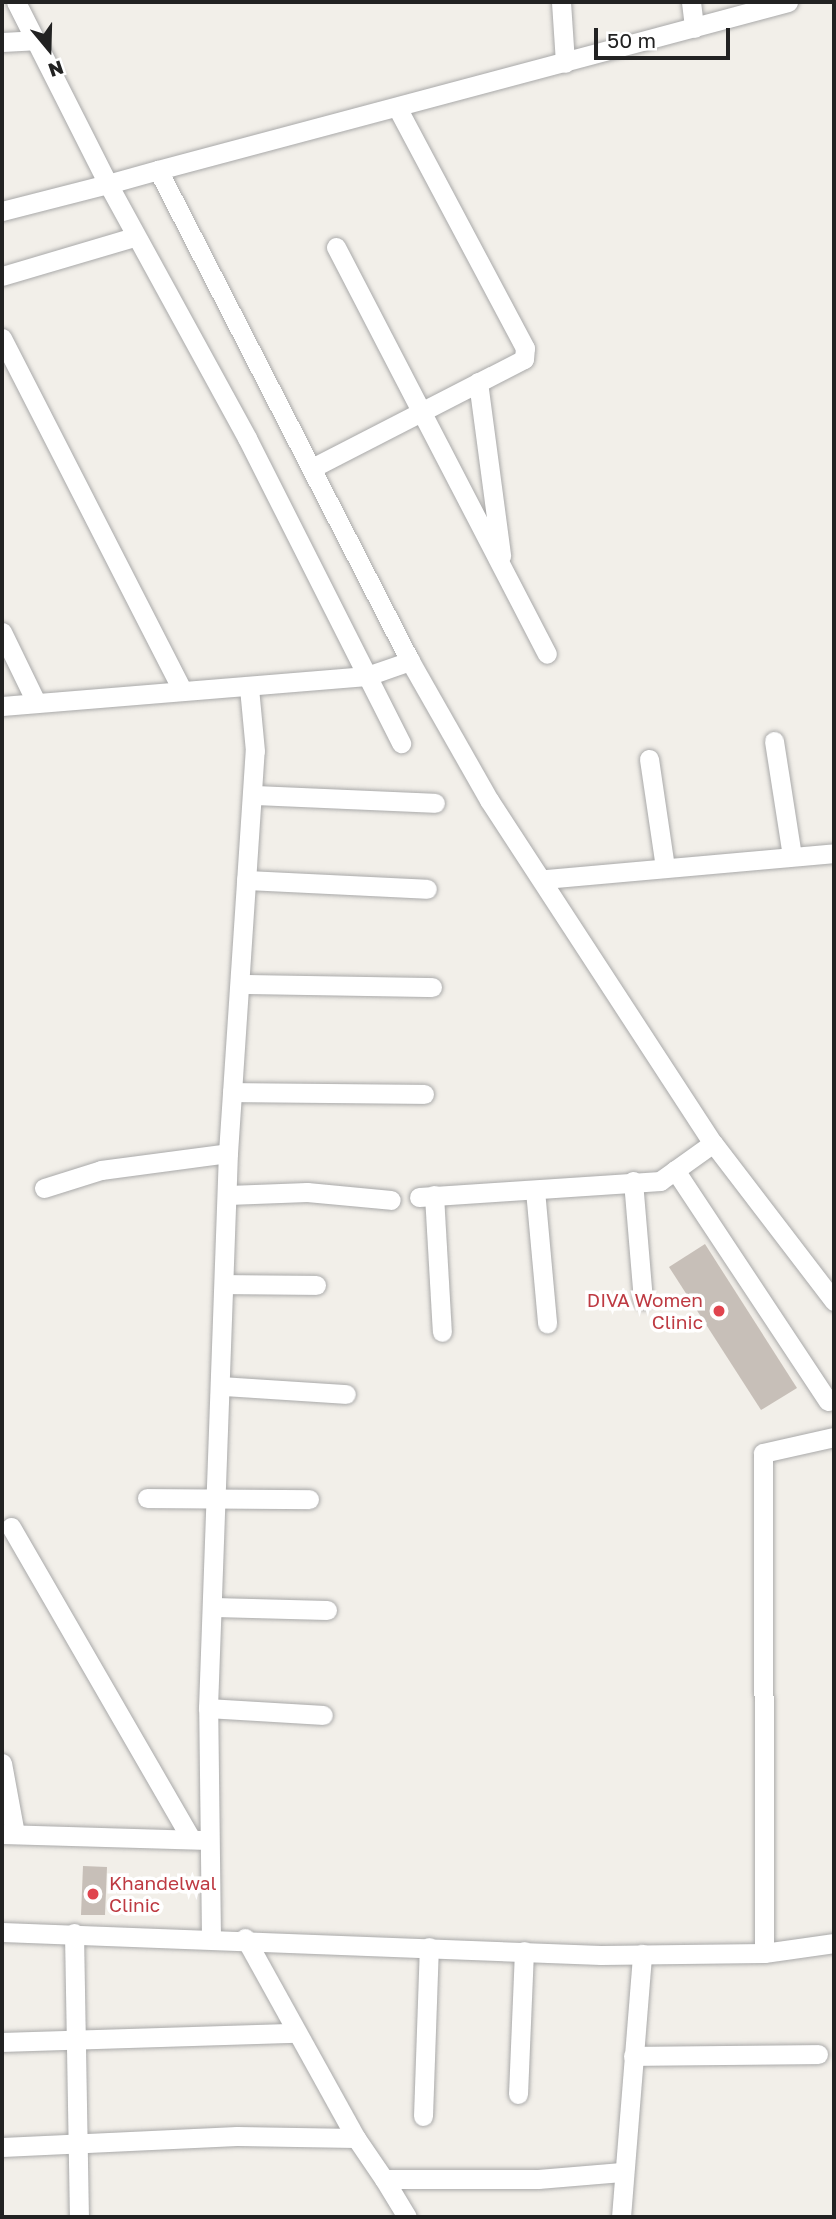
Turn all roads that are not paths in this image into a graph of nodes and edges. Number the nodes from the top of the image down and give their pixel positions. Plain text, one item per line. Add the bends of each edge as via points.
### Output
1 (16, 2) edge
2 (561, 2) edge
3 (691, 2) edge
4 (788, 2) edge
5 (694, 28) junction
6 (35, 40) junction
7 (2, 42) edge
8 (565, 64) junction
9 (398, 109) junction
10 (158, 170) junction
11 (108, 184) junction
12 (2, 211) edge
13 (134, 237) junction
14 (336, 247) dead end
15 (2, 276) edge
16 (2, 338) edge
17 (478, 382) junction
18 (421, 412) junction
19 (314, 467) junction
20 (502, 567) junction
21 (2, 632) edge
22 (547, 654) dead end
23 (410, 661) junction
24 (367, 676) junction
25 (248, 688) junction
26 (182, 690) junction
27 (36, 702) junction
28 (2, 706) edge
29 (774, 741) dead end
30 (401, 743) dead end
31 (649, 759) dead end
32 (253, 795) junction
33 (435, 803) dead end
34 (834, 853) edge
35 (792, 856) junction
36 (665, 867) junction
37 (545, 879) junction
38 (246, 880) junction
39 (427, 889) dead end
40 (241, 984) junction
41 (432, 987) dead end
42 (232, 1092) junction
43 (424, 1094) dead end
44 (713, 1143) junction
45 (229, 1153) junction
46 (675, 1170) junction
47 (633, 1181) junction
48 (44, 1188) dead end
49 (535, 1190) junction
50 (228, 1195) junction
51 (391, 1200) dead end
52 (223, 1284) junction
53 (316, 1285) dead end
54 (643, 1300) dead end
55 (834, 1301) edge
56 (548, 1323) dead end
57 (442, 1332) dead end
58 (222, 1386) junction
59 (346, 1394) dead end
60 (828, 1402) dead end
61 (834, 1437) edge
62 (147, 1498) dead end
63 (218, 1499) junction
64 (309, 1499) dead end
65 (11, 1527) dead end
66 (214, 1607) junction
67 (327, 1610) dead end
68 (208, 1708) junction
69 (323, 1715) dead end
70 (2, 1763) edge
71 (8, 1834) edge
72 (199, 1840) junction
73 (2, 1932) edge
74 (74, 1933) junction
75 (211, 1938) junction
76 (245, 1938) junction
77 (834, 1943) edge
78 (429, 1947) junction
79 (524, 1951) junction
80 (764, 1953) junction
81 (642, 1954) junction
82 (295, 2033) junction
83 (72, 2040) junction
84 (2, 2042) edge
85 (818, 2054) dead end
86 (633, 2056) junction
87 (518, 2094) dead end
88 (423, 2116) dead end
89 (356, 2138) junction
90 (77, 2143) junction
91 (2, 2147) edge
92 (622, 2172) junction
93 (384, 2179) junction
94 (79, 2217) edge
95 (407, 2217) edge
96 (621, 2217) edge

1 - 6 street
2 - 8 street
3 - 5 street
4 - 5 street
5 - 8 street
6 - 7 street
6 - 11 street
8 - 9 street
9 - 10 street
9 - 17 street via 525,348 524,359
10 - 11 street
10 - 19 street
11 - 12 street
11 - 13 street
13 - 15 street
13 - 24 street via 247,438
14 - 18 street
16 - 26 street
17 - 18 street
17 - 20 street
18 - 19 street
18 - 20 street
19 - 23 street
20 - 22 street
21 - 27 street
23 - 24 street
23 - 37 street via 489,800
24 - 25 street
24 - 30 street
25 - 26 street
25 - 32 street
26 - 27 street
27 - 28 street
29 - 35 street
31 - 36 street
32 - 33 street
32 - 38 street
34 - 35 street
35 - 36 street
36 - 37 street
37 - 44 street
38 - 39 street
38 - 40 street
40 - 41 street
40 - 42 street
42 - 43 street
42 - 45 street
44 - 46 street
44 - 55 street
45 - 48 street via 101,1170
45 - 50 street
46 - 47 street via 660,1181
46 - 60 street
47 - 49 street
47 - 54 street
49 - 56 street
49 - 57 street via 426,1196
50 - 51 street via 318,1192
50 - 52 street
52 - 53 street
52 - 58 street
58 - 59 street
58 - 63 street
61 - 80 street via 763,1453
62 - 63 street
63 - 64 street
63 - 66 street
65 - 72 street
66 - 67 street
66 - 68 street
68 - 69 street
68 - 72 street
70 - 71 street
71 - 72 street
72 - 75 street
73 - 74 street
74 - 75 street
74 - 83 street
75 - 76 street
76 - 78 street
76 - 82 street
77 - 80 street
78 - 79 street
78 - 88 street
79 - 81 street
79 - 87 street
80 - 81 street
81 - 86 street
82 - 83 street
82 - 89 street
83 - 84 street
83 - 90 street
85 - 86 street
86 - 92 street
89 - 90 street
89 - 93 street
90 - 91 street
90 - 94 street
92 - 93 street via 538,2179
92 - 96 street
93 - 95 street

